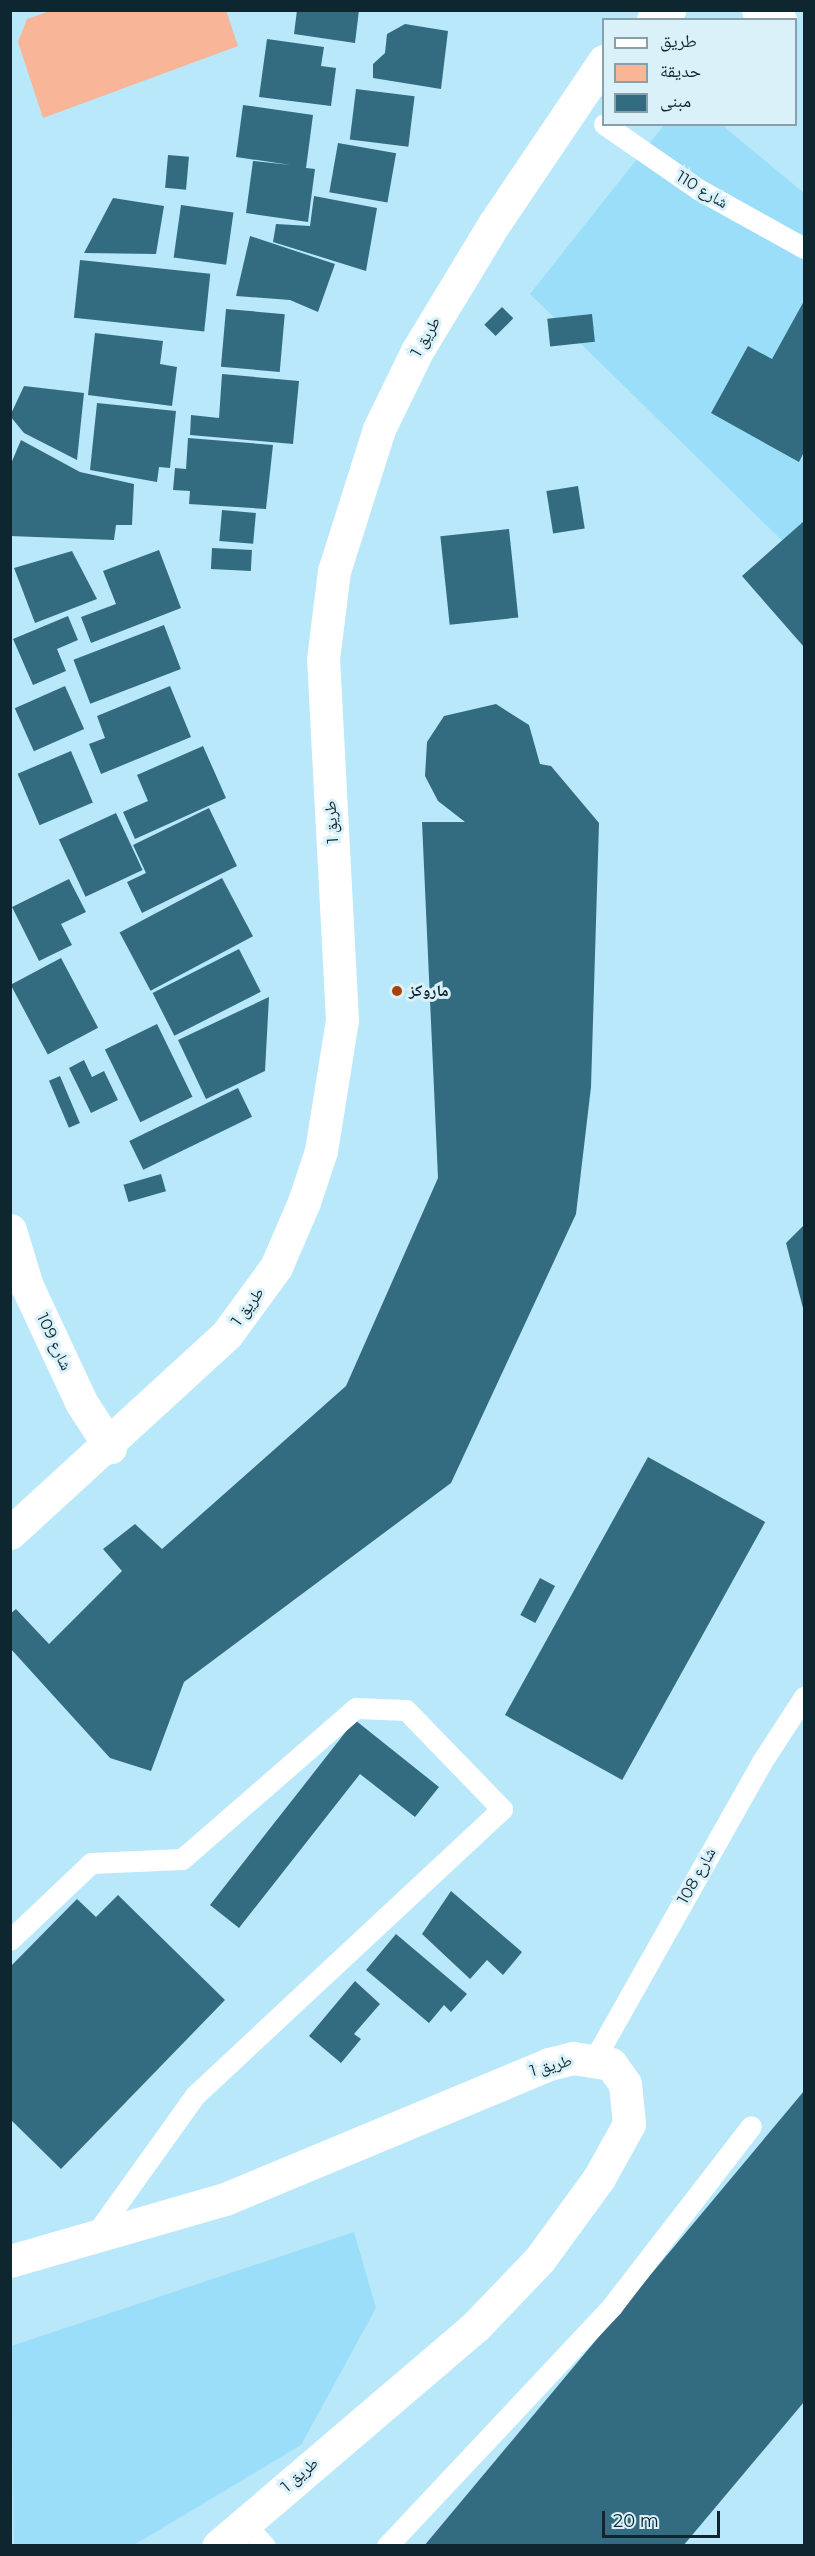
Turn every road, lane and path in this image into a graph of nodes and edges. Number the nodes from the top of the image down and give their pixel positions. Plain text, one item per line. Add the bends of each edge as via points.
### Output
1 (669, 10) edge
2 (758, 10) edge
3 (656, 18) edge
4 (776, 18) edge
5 (602, 62) edge
6 (573, 103) junction
7 (602, 123) edge
8 (607, 126) edge
9 (804, 248) edge
10 (10, 1230) edge
11 (110, 1447) junction
12 (10, 1533) edge
13 (804, 1697) edge
14 (10, 1940) edge
15 (595, 2058) junction
16 (751, 2126) dead end
17 (91, 2241) junction
18 (10, 2261) edge
19 (255, 2535) edge
20 (218, 2546) edge
21 (387, 2546) edge

1 - 3 street
2 - 4 street
5 - 6 street, طريق 1
6 - 7 lane, شارع 110
6 - 11 street, طريق 1 via 417,351 378,429 334,571 323,670 342,1020 321,1151 304,1202 253,1304 185,1378
8 - 9 lane, شارع 110 via 698,189
10 - 11 street, شارع 109 via 27,1286 81,1402
11 - 12 street, طريق 1
13 - 15 lane, شارع 108 via 761,1763
14 - 17 lane via 91,1863 182,1859 356,1707 406,1710 502,1809 196,2094
15 - 17 street, طريق 1 via 549,2064 225,2199
15 - 19 street, طريق 1 via 611,2064 625,2084 629,2124 610,2162 540,2259 476,2326
16 - 21 lane via 612,2306
17 - 18 street, طريق 1
19 - 20 street, طريق 1

